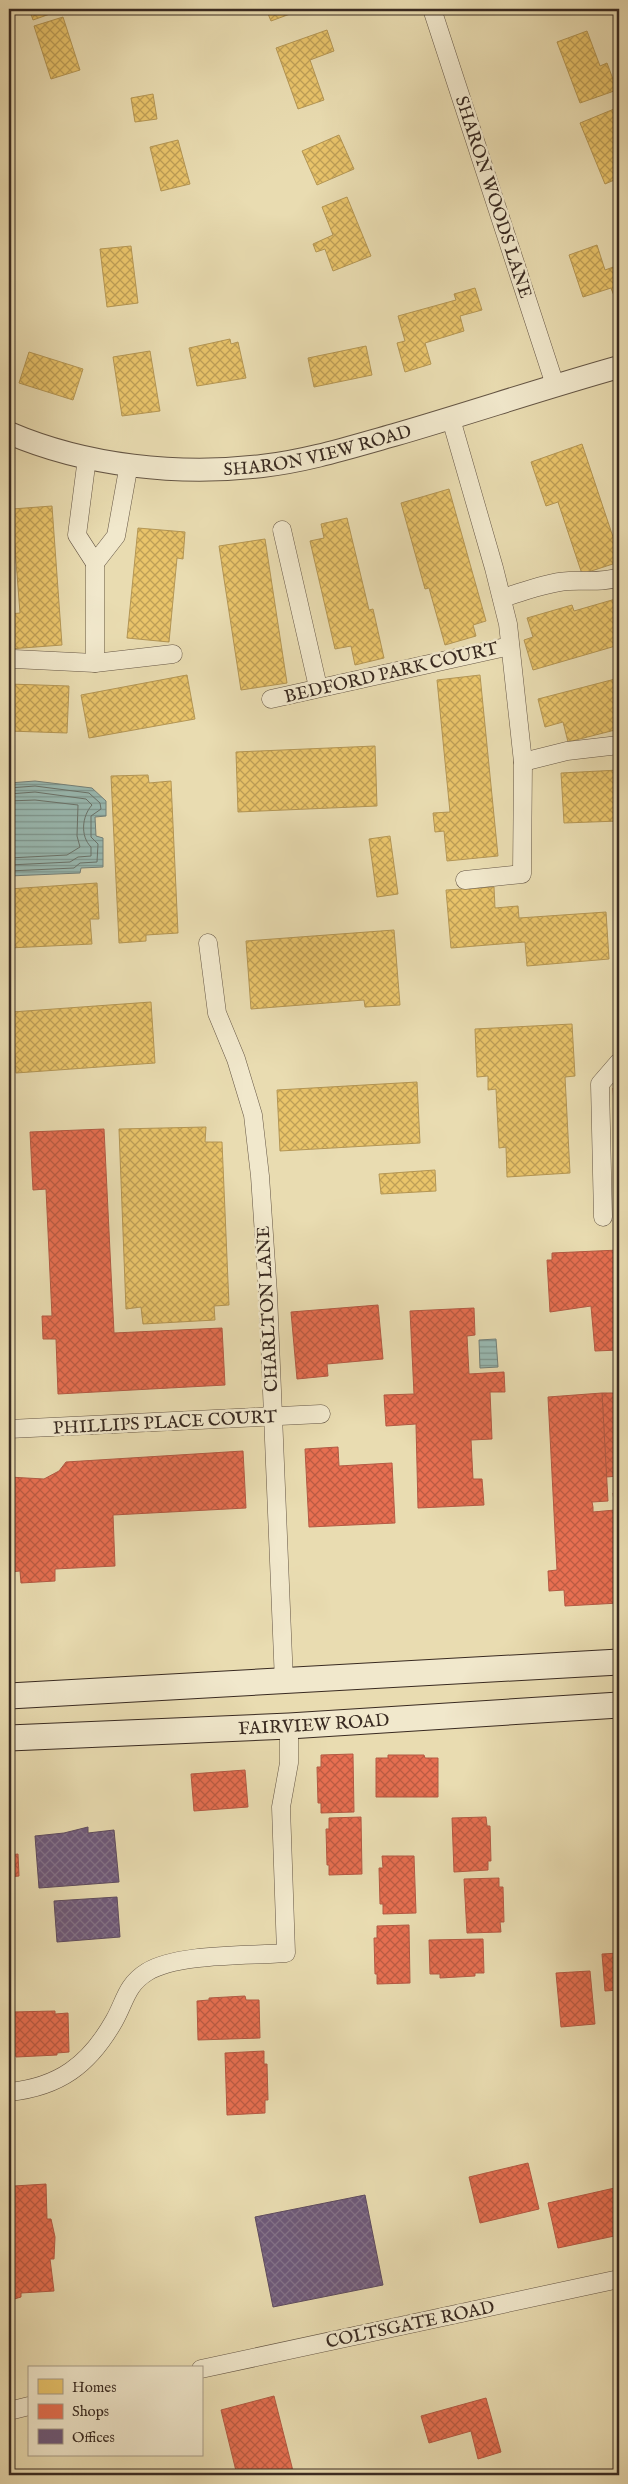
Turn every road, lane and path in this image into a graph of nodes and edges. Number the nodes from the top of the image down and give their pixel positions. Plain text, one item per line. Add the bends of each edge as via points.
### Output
1 (432, 9) edge
2 (619, 367) edge
3 (555, 385) junction
4 (451, 419) junction
5 (9, 433) edge
6 (87, 458) junction
7 (129, 464) junction
8 (282, 530) dead end
9 (96, 563) junction
10 (619, 577) edge
11 (502, 598) junction
12 (510, 646) junction
13 (173, 654) dead end
14 (14, 659) dead end
15 (95, 663) junction
16 (318, 687) junction
17 (271, 699) dead end
18 (619, 745) edge
19 (522, 762) junction
20 (465, 880) dead end
21 (208, 943) dead end
22 (619, 1062) edge
23 (603, 1217) dead end
24 (321, 1414) dead end
25 (273, 1417) junction
26 (9, 1429) edge
27 (619, 1662) edge
28 (284, 1682) junction
29 (9, 1696) edge
30 (619, 1705) edge
31 (289, 1726) junction
32 (9, 1738) edge
33 (9, 2092) edge
34 (619, 2279) edge
35 (202, 2369) edge
36 (28, 2406) edge
37 (9, 2410) edge

1 - 3 street, SHARON WOODS LANE
2 - 3 street, SHARON VIEW ROAD
3 - 4 street, SHARON VIEW ROAD
4 - 7 street, SHARON VIEW ROAD via 307,459 262,466 212,470
4 - 11 street
5 - 6 street, SHARON VIEW ROAD
6 - 7 street, SHARON VIEW ROAD
6 - 9 street via 77,535
7 - 9 street via 116,536
8 - 16 street
9 - 15 street
10 - 11 street via 591,583 563,582
11 - 12 street
12 - 16 street, BEDFORD PARK COURT
12 - 19 street
13 - 15 street
14 - 15 street
16 - 17 street, BEDFORD PARK COURT
18 - 19 street via 567,751
19 - 20 street via 522,874
21 - 25 street, CHARLTON LANE via 217,1013 236,1059 253,1115 262,1212
22 - 23 street via 600,1084
24 - 25 street, PHILLIPS PLACE COURT
25 - 26 street, PHILLIPS PLACE COURT
25 - 28 street, CHARLTON LANE
27 - 28 main road
28 - 29 main road
30 - 31 main road, FAIRVIEW ROAD
31 - 32 main road, FAIRVIEW ROAD
31 - 33 street via 289,1763 281,1807 286,1954 176,1961 148,1971 128,1989 96,2048 75,2069 52,2083
34 - 35 street, COLTSGATE ROAD
36 - 37 street

